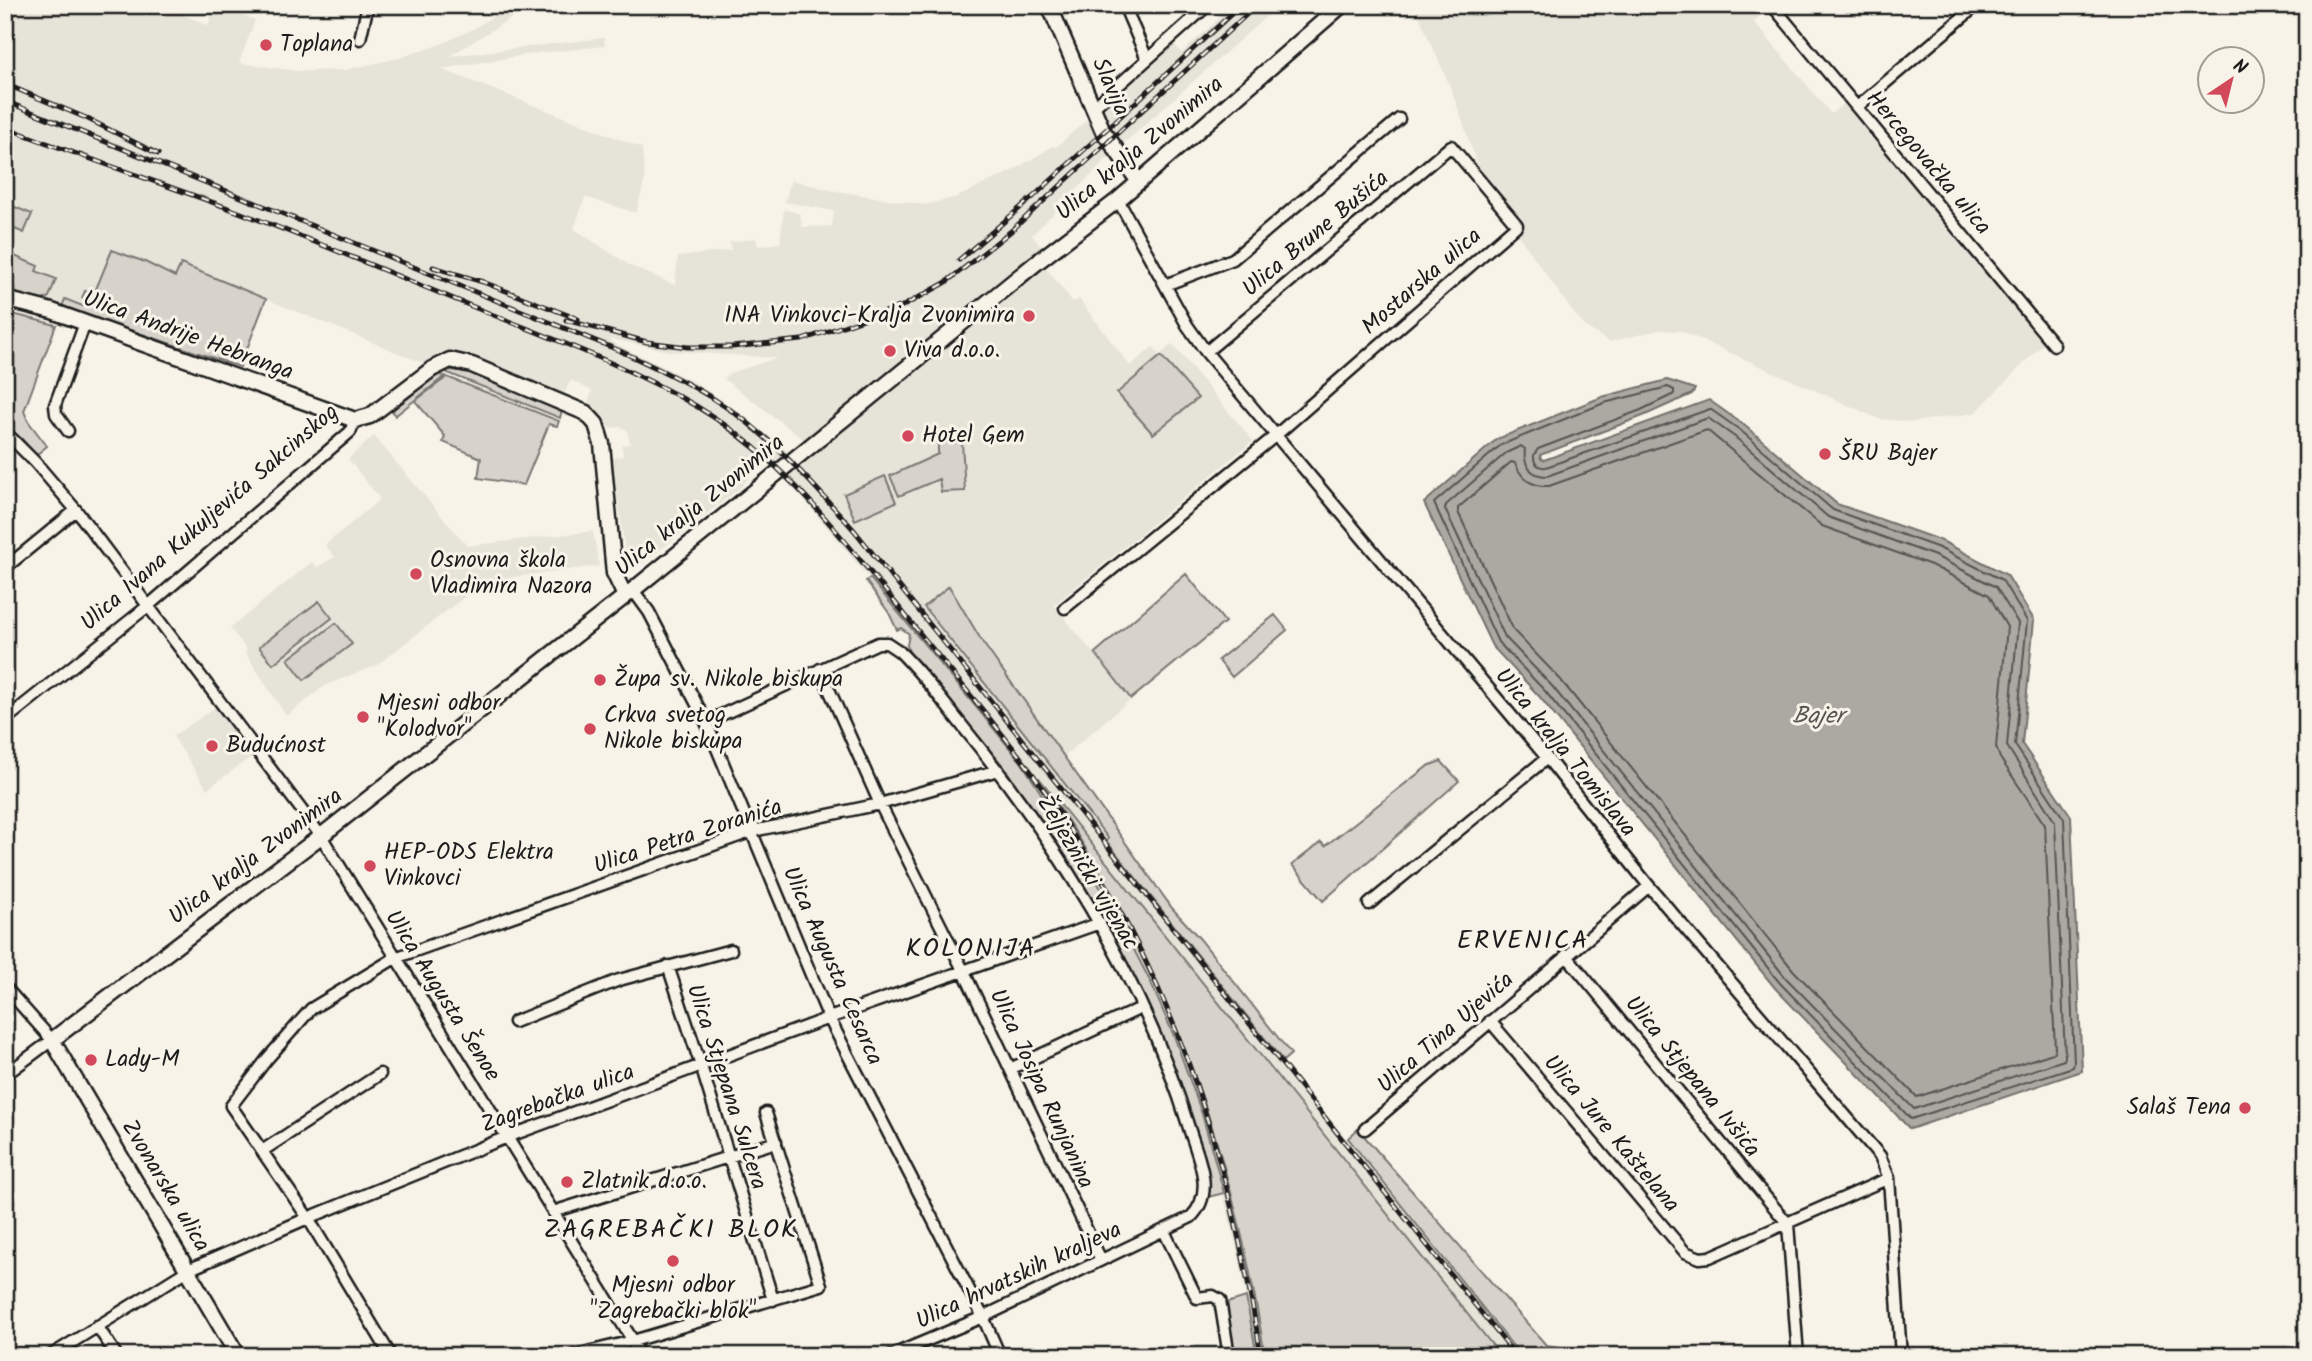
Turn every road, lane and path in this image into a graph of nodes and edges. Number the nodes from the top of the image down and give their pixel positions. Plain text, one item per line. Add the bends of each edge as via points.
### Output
1 (368, 5) edge
2 (1049, 5) edge
3 (1124, 5) edge
4 (1208, 5) edge
5 (1342, 5) edge
6 (1772, 5) edge
7 (1977, 5) edge
8 (360, 39) dead end
9 (1147, 59) junction
10 (1857, 107) junction
11 (1093, 108) junction
12 (1399, 119) dead end
13 (1451, 146) joint
14 (1139, 182) junction
15 (1118, 200) junction
16 (1165, 285) junction
17 (5, 299) edge
18 (85, 323) junction
19 (2054, 345) dead end
20 (1206, 352) junction
21 (355, 420) junction
22 (68, 431) dead end
23 (5, 432) edge
24 (1275, 436) junction
25 (76, 510) junction
26 (5, 568) edge
27 (629, 593) junction
28 (148, 606) junction
29 (1065, 608) dead end
30 (820, 668) junction
31 (5, 720) edge
32 (706, 722) junction
33 (1547, 758) junction
34 (998, 770) junction
35 (880, 804) junction
36 (752, 831) junction
37 (321, 836) junction
38 (1649, 886) junction
39 (1369, 904) dead end
40 (1100, 923) junction
41 (732, 950) dead end
42 (1566, 954) junction
43 (396, 958) junction
44 (668, 966) junction
45 (964, 972) junction
46 (5, 987) edge
47 (1141, 1008) junction
48 (829, 1018) junction
49 (1490, 1021) junction
50 (514, 1022) dead end
51 (52, 1040) junction
52 (701, 1066) junction
53 (1010, 1069) junction
54 (380, 1074) dead end
55 (5, 1075) edge
56 (766, 1113) dead end
57 (1365, 1129) dead end
58 (506, 1138) junction
59 (776, 1142) junction
60 (262, 1151) junction
61 (729, 1157) junction
62 (1889, 1178) junction
63 (1204, 1199) joint
64 (553, 1212) junction
65 (308, 1217) junction
66 (1788, 1224) junction
67 (1164, 1231) junction
68 (1101, 1260) junction
69 (188, 1270) junction
70 (773, 1300) junction
71 (983, 1317) junction
72 (97, 1326) junction
73 (633, 1341) junction
74 (50, 1356) edge
75 (117, 1356) edge
76 (238, 1356) edge
77 (391, 1356) edge
78 (571, 1356) edge
79 (639, 1356) edge
80 (890, 1356) edge
81 (1000, 1356) edge
82 (1228, 1356) edge
83 (1798, 1356) edge
84 (1900, 1356) edge

1 - 8 street
2 - 11 main road, Slavija
3 - 9 street
4 - 9 street
5 - 14 main road, Ulica kralja Zvonimira
6 - 10 street, Hercegovačka ulica
7 - 10 street
9 - 11 street
10 - 19 street, Hercegovačka ulica
11 - 14 main road, Slavija via 1103,131
12 - 16 street via 1233,259
13 - 20 street, Ulica Brune Bušića
13 - 24 street, Mostarska ulica via 1517,225
14 - 15 main road, Ulica kralja Zvonimira
15 - 16 street, Ulica kralja Tomislava
15 - 27 main road, Ulica kralja Zvonimira
16 - 20 street, Ulica kralja Tomislava
17 - 18 main road, Ulica Andrije Hebranga
18 - 21 main road, Ulica Andrije Hebranga
18 - 22 street via 55,405
20 - 24 street, Ulica kralja Tomislava
21 - 27 main road, Ulica Ivana Kukuljevića Sakcinskog via 370,416 450,360 578,408 592,418 603,444 614,573
21 - 28 street, Ulica Ivana Kukuljevića Sakcinskog via 350,432
23 - 25 street, Ulica Augusta Šenoe
24 - 29 street
24 - 33 street, Ulica kralja Tomislava
25 - 26 street
25 - 28 street, Ulica Augusta Šenoe
27 - 32 street, Ulica Augusta Cesarca via 649,612
27 - 37 main road, Ulica kralja Zvonimira
28 - 31 street, Ulica Ivana Kukuljevića Sakcinskog
28 - 37 street, Ulica Augusta Šenoe
30 - 32 street
30 - 34 street, Željeznički vijenac via 887,643 908,659
30 - 35 street, Ulica Josipa Runjanina
32 - 36 street, Ulica Augusta Cesarca
33 - 38 street, Ulica kralja Tomislava
33 - 39 street
34 - 35 street, Ulica Petra Zoranića
34 - 40 street, Željeznički vijenac
35 - 36 street, Ulica Petra Zoranića
35 - 45 street, Ulica Josipa Runjanina
36 - 43 street, Ulica Petra Zoranića
36 - 48 street, Ulica Augusta Cesarca
37 - 43 street, Ulica Augusta Šenoe
37 - 51 main road, Ulica kralja Zvonimira
38 - 42 street, Ulica Tina Ujevića
38 - 62 street, Ulica kralja Tomislava via 1880,1156
40 - 45 street, Zagrebačka ulica
40 - 47 street, Željeznički vijenac
41 - 44 street
42 - 49 street, Ulica Tina Ujevića
42 - 66 street, Ulica Stjepana Ivšića
43 - 58 street, Ulica Augusta Šenoe
43 - 60 street, Ulica Petra Zoranića via 311,1009 231,1106
44 - 50 street via 619,980
44 - 52 street, Ulica Stjepana Sulcera
45 - 48 street, Zagrebačka ulica
45 - 53 street, Ulica Josipa Runjanina
46 - 51 street
47 - 53 street
47 - 63 street, Željeznički vijenac via 1179,1097 1200,1166
48 - 52 street, Zagrebačka ulica
48 - 71 street, Ulica Augusta Cesarca
49 - 57 street, Ulica Tina Ujevića
49 - 66 street, Ulica Jure Kaštelana via 1685,1252 1710,1257
51 - 55 street, Ulica kralja Zvonimira
51 - 69 main road, Zvonarska ulica
52 - 58 street, Zagrebačka ulica
52 - 61 street, Ulica Stjepana Sulcera
53 - 68 street, Ulica Josipa Runjanina
54 - 60 street
56 - 59 street
58 - 64 street, Ulica Augusta Šenoe
58 - 65 street, Zagrebačka ulica
59 - 61 street
59 - 70 street via 821,1285
60 - 65 street
61 - 64 street
61 - 70 street, Ulica Stjepana Sulcera
62 - 66 street
62 - 84 street, Ulica kralja Tomislava
63 - 67 street, Ulica hrvatskih kraljeva via 1191,1217
64 - 73 street, Ulica Augusta Šenoe
65 - 69 street, Zagrebačka ulica
65 - 77 street
66 - 83 street
67 - 68 street, Ulica hrvatskih kraljeva
67 - 82 street via 1197,1298 1220,1300
68 - 71 street, Ulica hrvatskih kraljeva
69 - 72 street, Zagrebačka ulica
69 - 76 main road, Zvonarska ulica
70 - 73 street
71 - 80 street, Ulica hrvatskih kraljeva
71 - 81 street, Ulica Augusta Cesarca
72 - 74 street, Zagrebačka ulica
72 - 75 street
73 - 78 street
73 - 79 street, Ulica Augusta Šenoe

